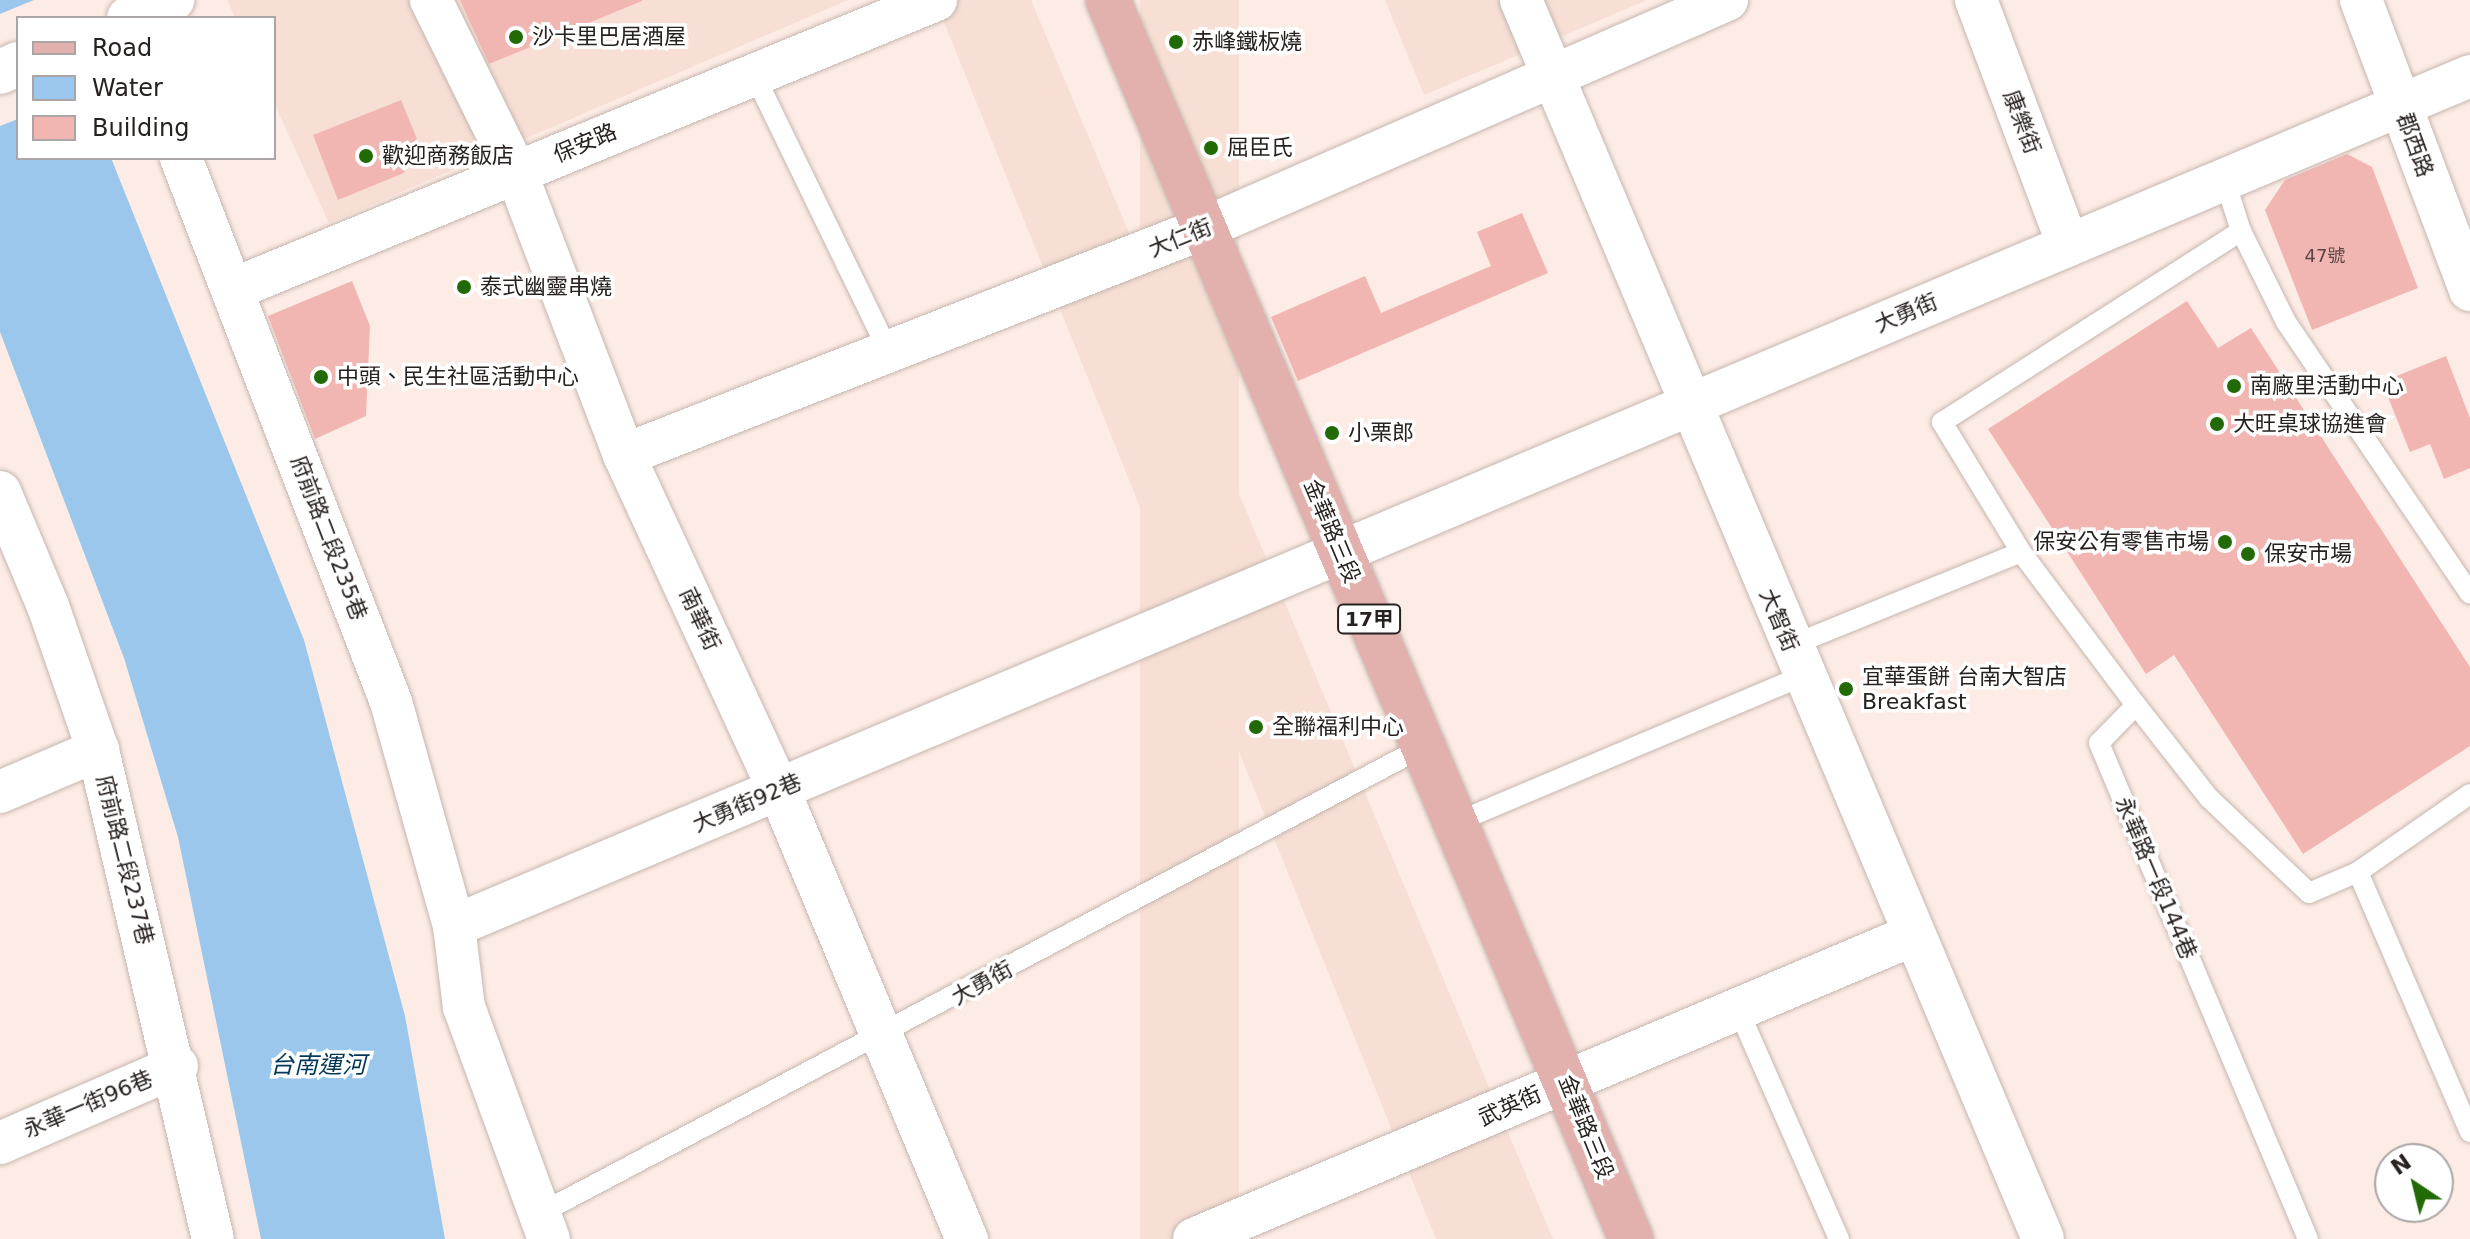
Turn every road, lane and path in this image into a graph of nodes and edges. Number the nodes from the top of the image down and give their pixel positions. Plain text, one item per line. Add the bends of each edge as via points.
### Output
1 (172, 0) edge
2 (431, 0) edge
3 (936, 0) edge
4 (1108, 0) edge
5 (1521, 0) edge
6 (1727, 0) edge
7 (1976, 0) edge
8 (2361, 0) edge
9 (134, 16) edge
10 (753, 72) junction
11 (1552, 75) junction
12 (2470, 76) edge
13 (2401, 107) junction
14 (182, 160) edge
15 (516, 172) junction
16 (2225, 181) junction
17 (1202, 229) junction
18 (2241, 231) junction
19 (2068, 245) junction
20 (236, 288) junction
21 (2470, 290) edge
22 (889, 352) junction
23 (1689, 405) junction
24 (624, 455) junction
25 (0, 492) edge
26 (2021, 552) junction
27 (1344, 555) junction
28 (2470, 594) edge
29 (1796, 661) junction
30 (2136, 705) junction
31 (1423, 747) junction
32 (98, 750) junction
33 (779, 790) junction
34 (0, 792) edge
35 (2470, 794) edge
36 (1457, 822) junction
37 (2358, 872) junction
38 (454, 926) junction
39 (1913, 935) junction
40 (1738, 1009) junction
41 (886, 1036) junction
42 (177, 1066) junction
43 (1567, 1080) junction
44 (2470, 1132) edge
45 (0, 1143) edge
46 (544, 1227) edge
47 (213, 1239) edge
48 (967, 1239) edge
49 (1194, 1239) edge
50 (1631, 1239) edge
51 (1839, 1239) edge
52 (2043, 1239) edge
53 (2308, 1239) edge

1 - 9 main road
2 - 15 street, 南華街
3 - 10 street, 保安路
4 - 17 main road, 金華路三段 / 17甲
5 - 11 street, 大智街
6 - 11 street, 大仁街
7 - 19 street, 康樂街
8 - 13 street, 郡西路
10 - 15 street, 保安路
10 - 22 lane
11 - 17 street, 大仁街
11 - 23 street, 大智街
12 - 13 street, 大勇街
13 - 16 street, 大勇街
13 - 21 street, 郡西路
14 - 20 street, 府前路二段235巷
15 - 20 street, 保安路
15 - 24 street, 南華街
16 - 18 lane
16 - 19 street, 大勇街
17 - 22 street, 大仁街
17 - 27 main road, 金華路三段 / 17甲
18 - 26 lane via 1942,422
18 - 28 lane via 2286,322
19 - 23 street, 大勇街
20 - 38 street, 府前路二段235巷 via 391,702
22 - 24 street, 大仁街
23 - 27 street, 大勇街
23 - 29 street, 大智街
24 - 33 street, 南華街
25 - 32 street, 府前路二段237巷 via 48,606
26 - 29 lane
26 - 30 lane
27 - 31 main road, 金華路三段 / 17甲
27 - 33 street, 大勇街92巷
29 - 36 lane
29 - 39 street, 大智街
30 - 37 lane via 2209,798 2309,893
30 - 53 lane, 永華路一段144巷 via 2099,743
31 - 36 main road, 金華路三段 / 17甲
31 - 41 lane, 大勇街
32 - 34 street
32 - 42 street, 府前路二段237巷
33 - 38 street, 大勇街92巷
33 - 41 street, 南華街
35 - 37 lane
36 - 43 main road, 金華路三段 / 17甲
37 - 44 lane
38 - 46 street via 464,1007
39 - 40 street, 武英街
39 - 52 street, 大智街
40 - 43 street, 武英街
40 - 51 lane
41 - 46 lane, 大勇街
41 - 48 street, 南華街
42 - 45 street, 永華一街96巷
42 - 47 street, 府前路二段237巷
43 - 49 street, 武英街
43 - 50 main road, 金華路三段 / 17甲

